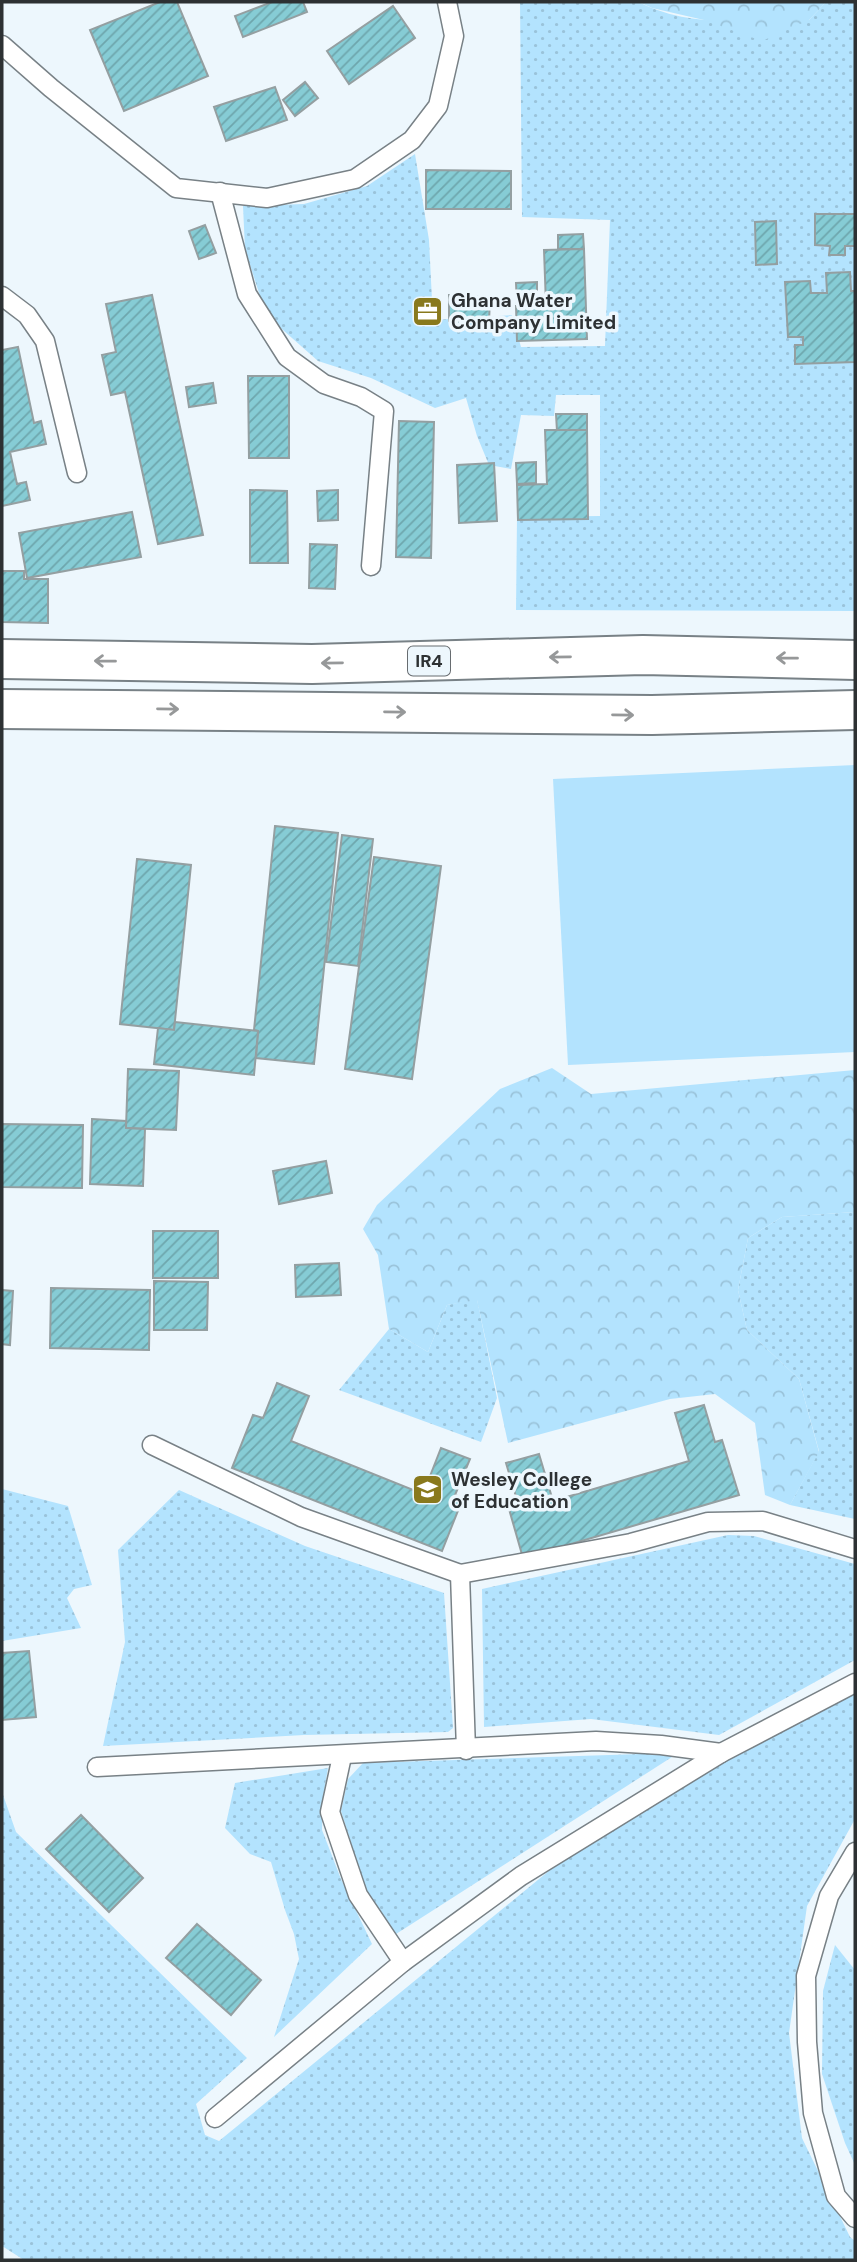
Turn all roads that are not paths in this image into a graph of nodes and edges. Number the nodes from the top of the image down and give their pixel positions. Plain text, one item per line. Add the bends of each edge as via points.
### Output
1 (447, 2) edge
2 (2, 45) edge
3 (220, 192) junction
4 (2, 296) edge
5 (77, 473) dead end
6 (371, 566) dead end
7 (2, 659) edge
8 (855, 660) edge
9 (2, 709) edge
10 (855, 710) edge
11 (152, 1446) dead end
12 (855, 1549) edge
13 (460, 1574) junction
14 (855, 1683) edge
15 (466, 1750) junction
16 (721, 1753) junction
17 (342, 1756) junction
18 (97, 1768) dead end
19 (855, 1852) edge
20 (403, 1962) junction
21 (215, 2118) dead end
22 (855, 2218) edge

1 - 3 lane via 454,36 438,106 412,140 355,179 267,198
2 - 3 lane via 176,188
3 - 6 lane via 247,294 287,357 324,384 384,411
4 - 5 lane via 27,315 45,341
8 -> 7 main road, IR4 via 643,655 312,664
9 -> 10 main road via 652,715
11 - 13 lane via 301,1517
12 - 13 lane via 763,1521 708,1522 631,1543
13 - 15 lane
14 - 16 lane
15 - 16 lane via 596,1741
15 - 17 lane
16 - 20 lane via 521,1877
17 - 18 lane
17 - 20 lane via 330,1812 358,1895
19 - 22 lane via 829,1896 806,1976 813,2113 836,2196
20 - 21 lane

